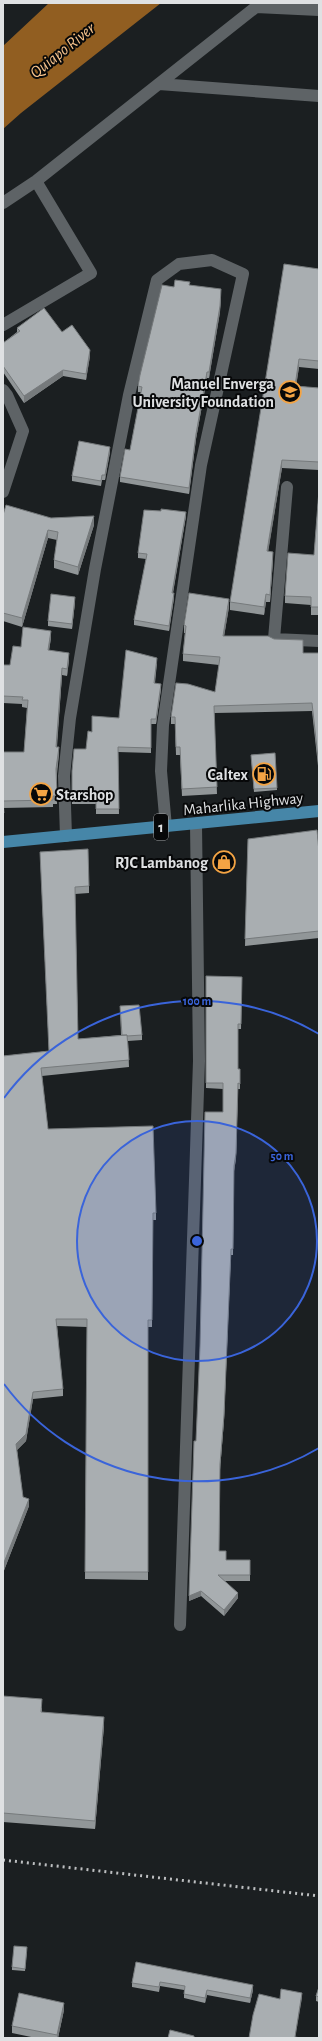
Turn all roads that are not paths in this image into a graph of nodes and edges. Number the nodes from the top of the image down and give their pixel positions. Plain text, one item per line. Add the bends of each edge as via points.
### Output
1 (258, 5) edge
2 (319, 10) edge
3 (159, 84) junction
4 (319, 96) edge
5 (36, 181) junction
6 (3, 202) edge
7 (3, 325) edge
8 (3, 390) edge
9 (286, 487) dead end
10 (3, 492) edge
11 (319, 641) edge
12 (319, 811) edge
13 (196, 824) junction
14 (166, 827) junction
15 (66, 836) junction
16 (3, 842) edge
17 (180, 1625) dead end

1 - 2 street
1 - 3 street
3 - 4 street
3 - 5 street
5 - 6 street
5 - 7 street via 91,273
8 - 10 street via 23,431
9 - 11 street via 274,639
12 - 13 main road, Maharlika Highway / 1
13 - 14 main road, Maharlika Highway / 1
13 - 17 street via 198,1061
14 - 15 main road, Maharlika Highway / 1
14 - 15 street via 161,771 163,725 201,464 243,274 212,260 179,264 157,280 129,395 95,569 70,718 64,776
15 - 16 main road, Maharlika Highway / 1

